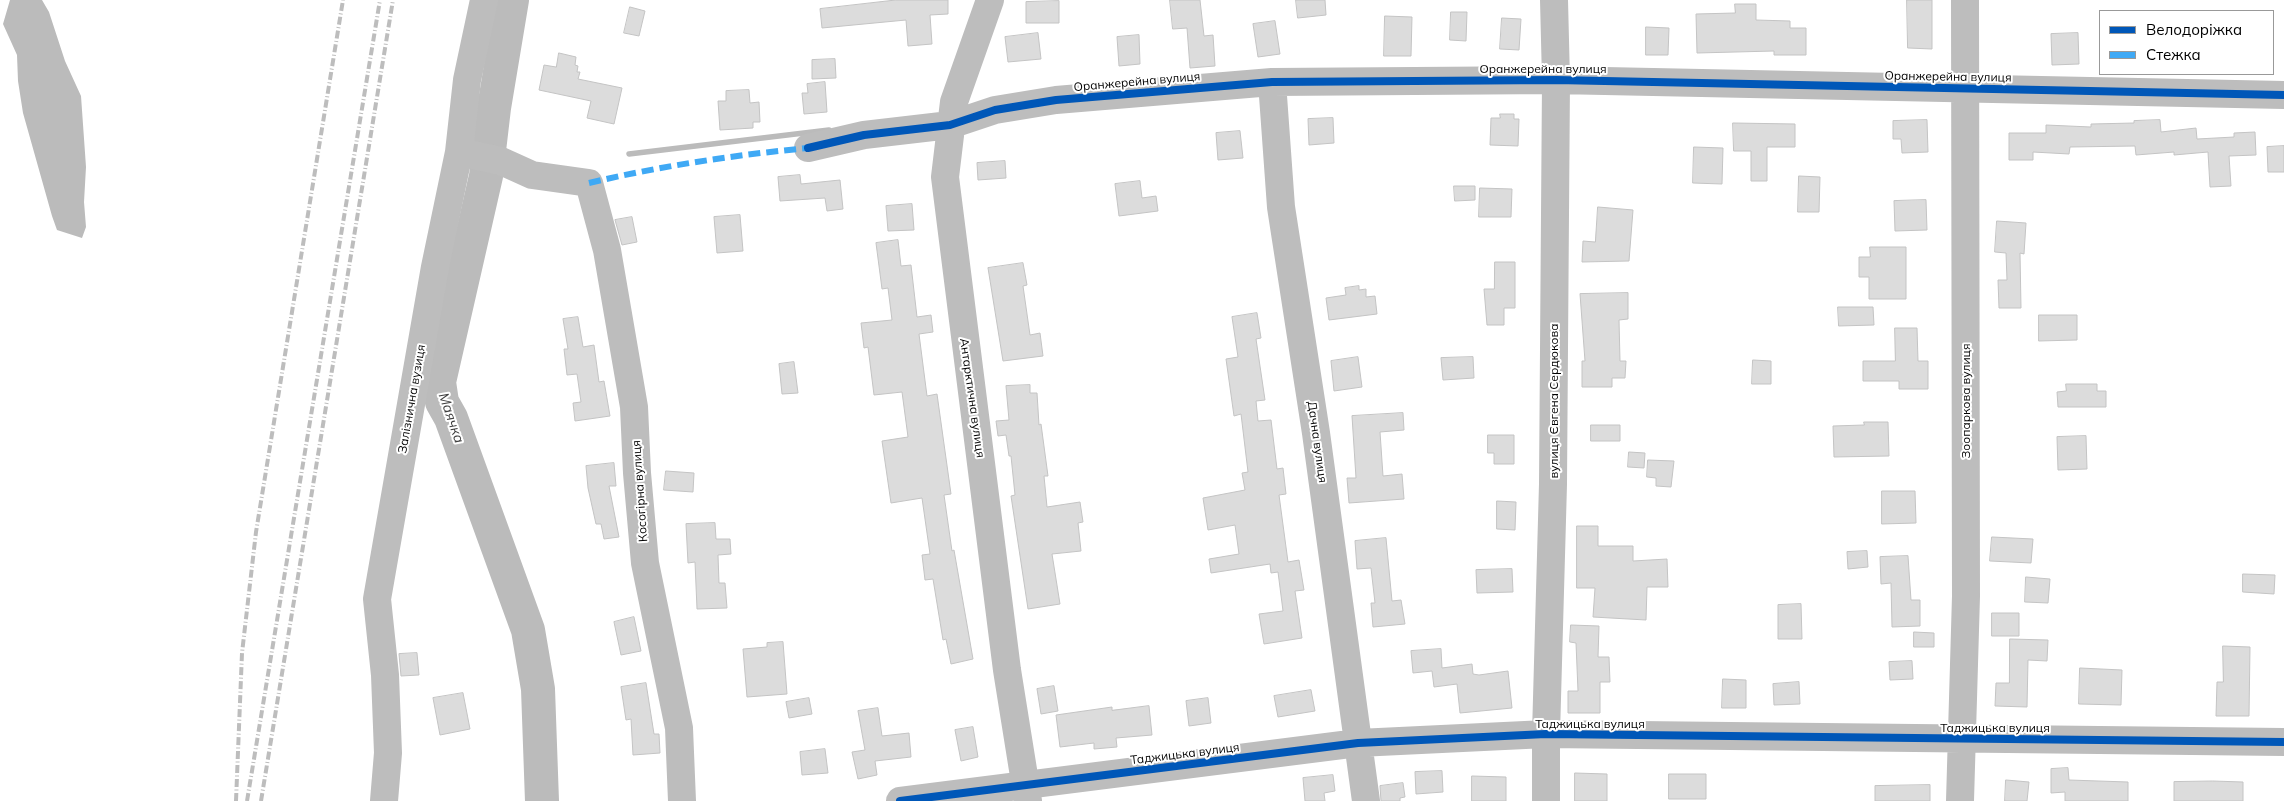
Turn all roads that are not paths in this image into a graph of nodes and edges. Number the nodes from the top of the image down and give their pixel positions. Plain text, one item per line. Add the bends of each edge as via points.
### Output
1 (484, 0) edge
2 (990, 0) edge
3 (1554, 0) edge
4 (1965, 0) edge
5 (1556, 80) junction
6 (1272, 82) junction
7 (1964, 89) junction
8 (2284, 96) edge
9 (950, 125) junction
10 (808, 148) dead end
11 (466, 154) junction
12 (1546, 734) junction
13 (1962, 739) junction
14 (2284, 742) edge
15 (1358, 744) junction
16 (1027, 794) edge
17 (384, 801) edge
18 (682, 801) edge
19 (900, 801) edge
20 (1366, 801) edge
21 (1546, 801) edge
22 (1960, 801) edge

1 - 11 street, Залізнична вузиця via 466,80
2 - 9 street, Антарктична вулиця via 954,102
3 - 5 street, вулиця Євгена Сердюкова
4 - 7 street, Зоопаркова вулиця
5 - 6 street, Оранжерейна вулиця
5 - 7 street, Оранжерейна вулиця
5 - 12 street, вулиця Євгена Сердюкова via 1553,484
6 - 9 street, Оранжерейна вулиця via 1056,100 994,110
6 - 15 street, Дачна вулиця via 1281,207 1316,433
7 - 8 street, Оранжерейна вулиця
7 - 13 street, Зоопаркова вулиця via 1966,576
9 - 10 street, Оранжерейна вулиця via 864,135
9 - 16 street, Антарктична вулиця via 945,177 957,290 1007,670
11 - 17 street, Залізнична вузиця via 435,267 377,599 388,752
11 - 18 street, Косогірна вулиця via 501,161 532,175 589,183 607,250 634,408 636,473 645,563 679,728
12 - 13 street, Таджицька вулиця
12 - 15 street, Таджицька вулиця
12 - 21 street, вулиця Євгена Сердюкова
13 - 14 street, Таджицька вулиця
13 - 22 street, Зоопаркова вулиця
15 - 16 street, Таджицька вулиця
15 - 20 street, Дачна вулиця
16 - 19 street, Таджицька вулиця

